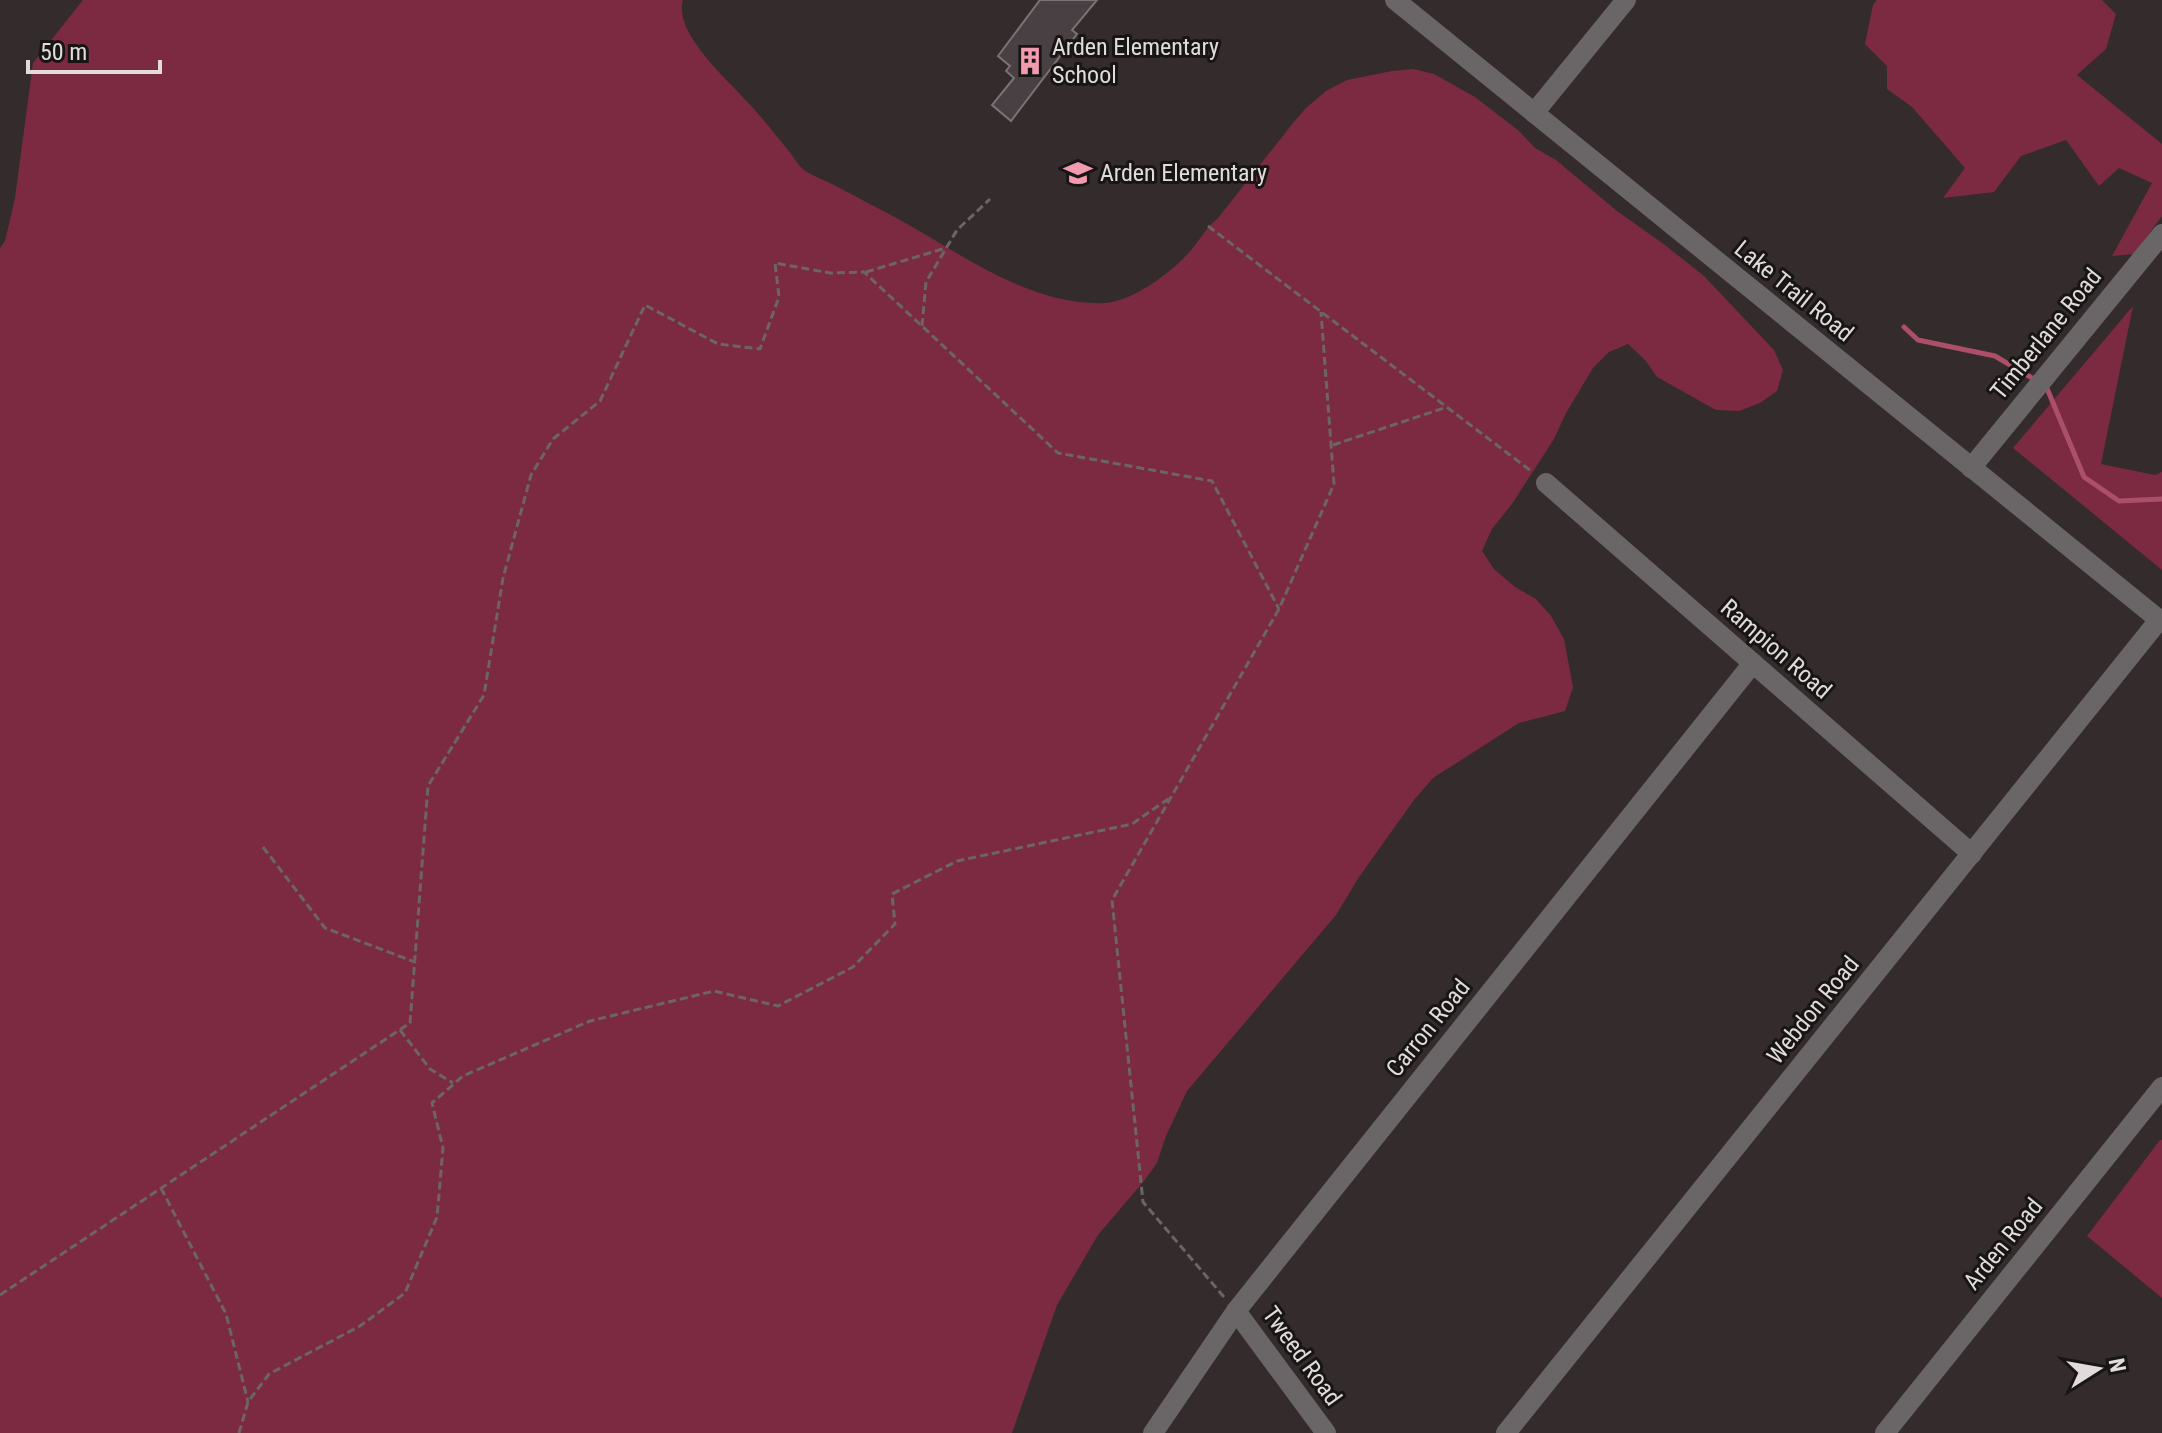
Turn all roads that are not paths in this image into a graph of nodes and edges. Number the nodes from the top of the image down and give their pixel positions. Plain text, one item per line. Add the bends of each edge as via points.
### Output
1 (1395, 0) edge
2 (1626, 0) edge
3 (1534, 113) junction
4 (2162, 234) edge
5 (1971, 468) junction
6 (1546, 483) road end
7 (2160, 621) edge
8 (1753, 663) junction
9 (1972, 854) junction
10 (2162, 1087) edge
11 (1236, 1311) junction
12 (1153, 1433) edge
13 (1326, 1433) edge
14 (1506, 1433) edge
15 (1885, 1433) edge

1 - 3 street, Lake Trail Road
2 - 3 street
3 - 5 street, Lake Trail Road
4 - 5 street, Timberlane Road
5 - 7 street, Lake Trail Road
6 - 8 street, Rampion Road
7 - 9 street, Webdon Road
8 - 9 street, Rampion Road
8 - 11 street, Carron Road
9 - 14 street, Webdon Road
10 - 15 street, Arden Road
11 - 12 street, Carron Road
11 - 13 street, Tweed Road

